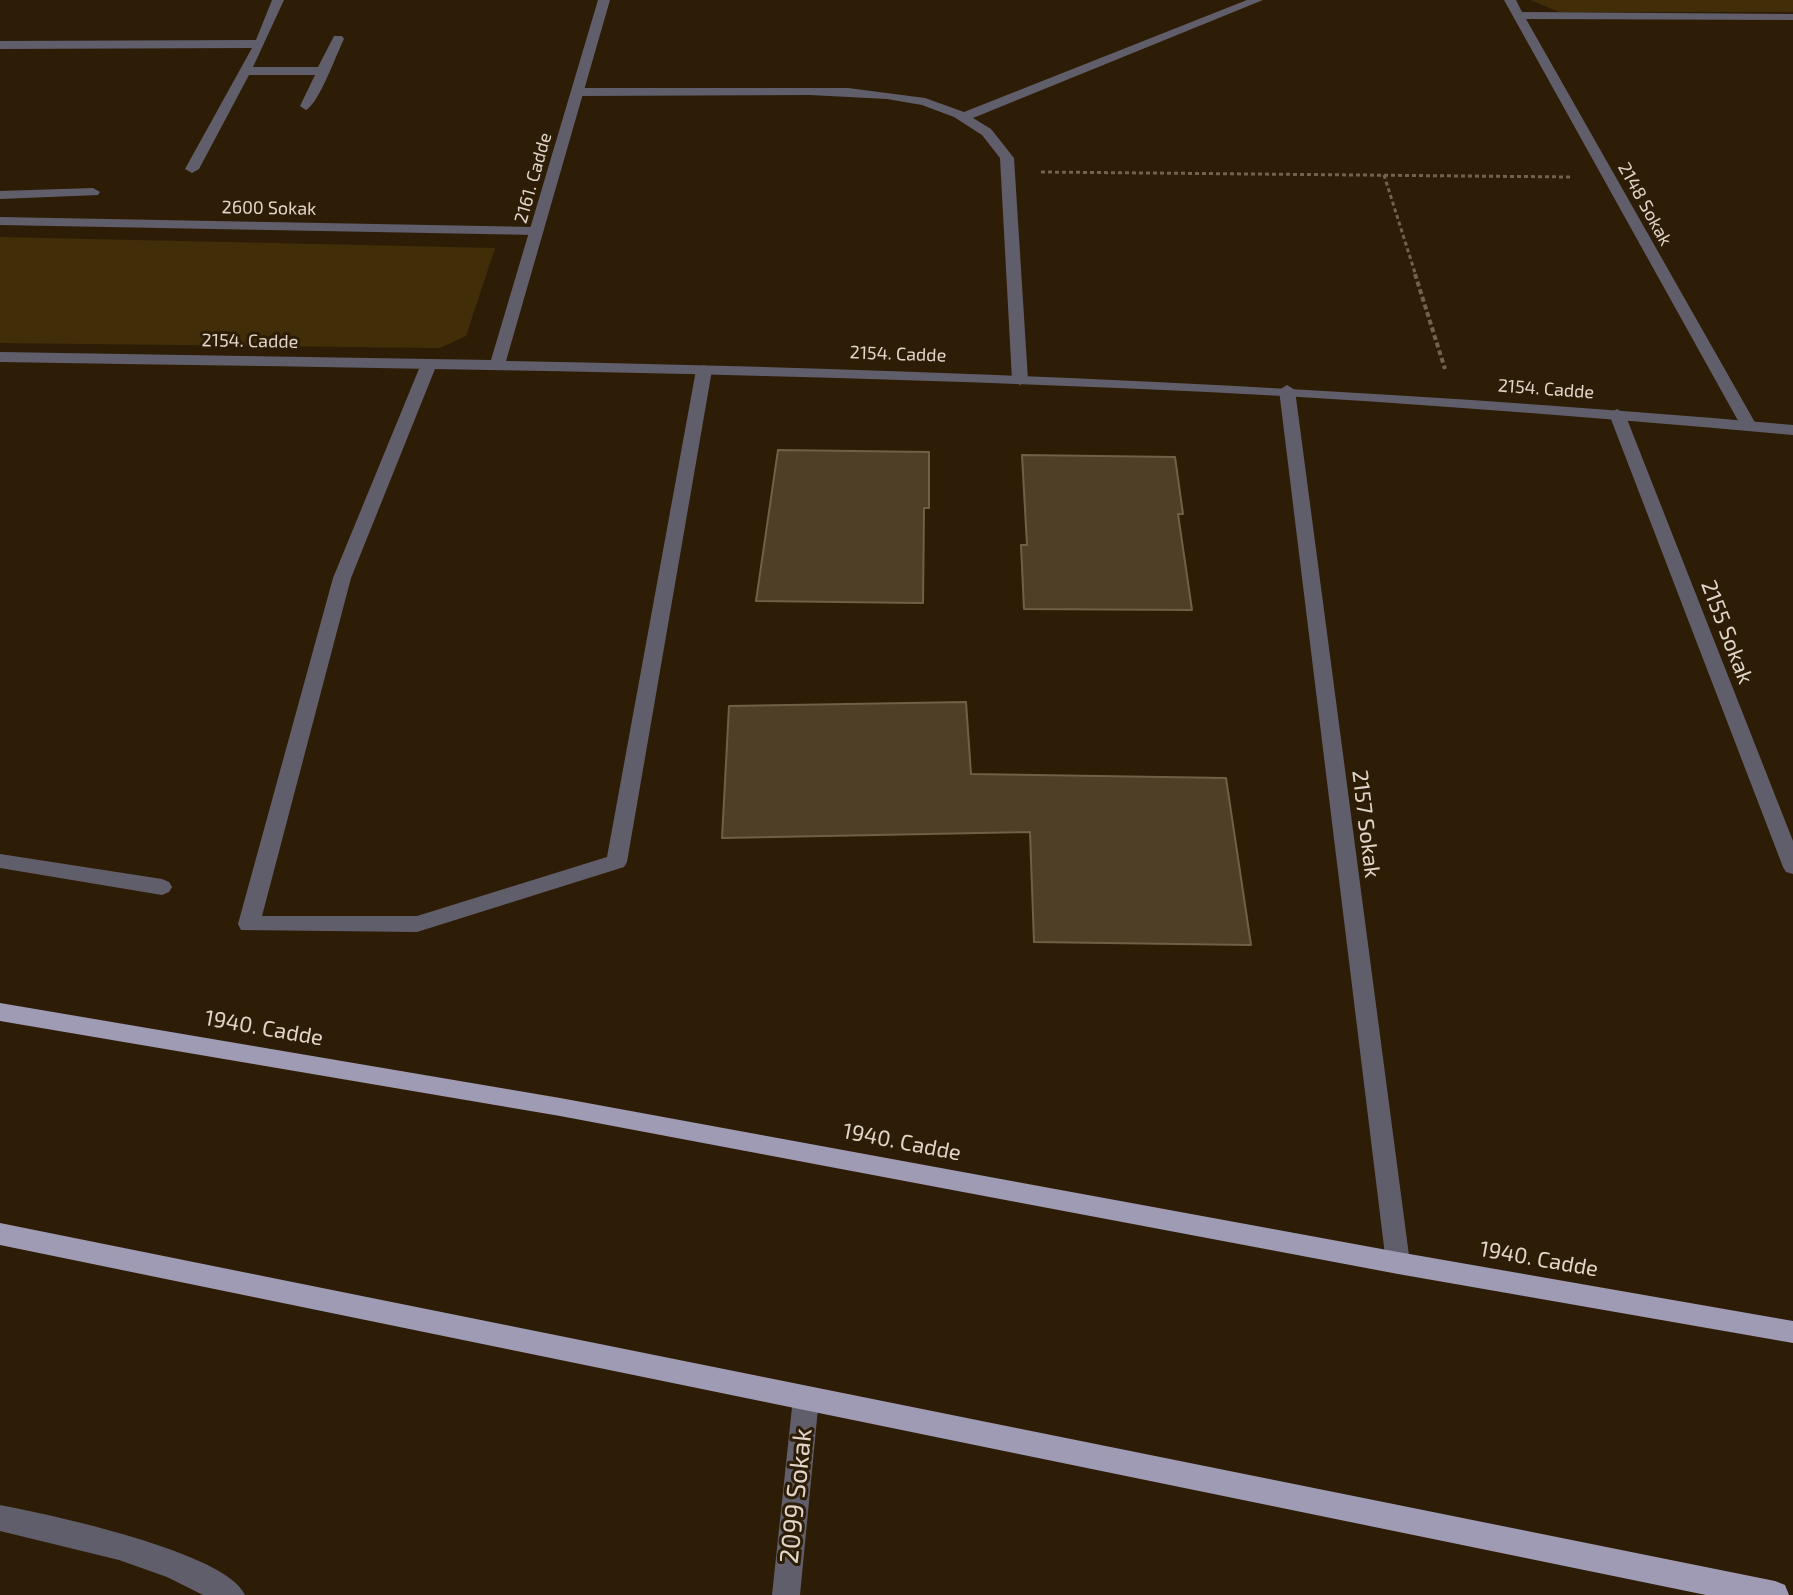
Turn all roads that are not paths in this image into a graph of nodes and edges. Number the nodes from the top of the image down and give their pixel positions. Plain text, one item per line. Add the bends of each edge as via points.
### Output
1 (278, 0) edge
2 (604, 0) edge
3 (1257, 0) edge
4 (1510, 0) edge
5 (1519, 15) junction
6 (1793, 17) edge
7 (338, 39) dead end
8 (260, 44) junction
9 (0, 45) edge
10 (245, 71) junction
11 (323, 71) junction
12 (577, 92) junction
13 (306, 106) dead end
14 (963, 117) junction
15 (192, 169) dead end
16 (93, 192) dead end
17 (0, 195) edge
18 (0, 221) edge
19 (536, 231) junction
20 (0, 357) edge
21 (429, 364) junction
22 (497, 366) junction
23 (704, 370) junction
24 (1020, 380) junction
25 (1287, 390) junction
26 (1617, 414) junction
27 (1749, 426) junction
28 (1793, 430) edge
29 (0, 861) edge
30 (1793, 867) edge
31 (162, 887) dead end
32 (0, 1012) edge
33 (0, 1234) edge
34 (1398, 1263) junction
35 (1793, 1332) edge
36 (806, 1398) junction
37 (0, 1518) edge
38 (231, 1595) edge
39 (786, 1595) edge
40 (1775, 1595) edge

1 - 8 street
2 - 12 street, 2161. Cadde
3 - 14 street
4 - 5 street, 2148 Sokak
5 - 6 street
5 - 27 street, 2148 Sokak
7 - 11 street
8 - 9 street
8 - 10 street
10 - 11 street
10 - 15 street
11 - 13 street
12 - 14 street via 857,93 915,100
12 - 19 street, 2161. Cadde
14 - 24 street via 1001,147 1008,171
16 - 17 street
18 - 19 street, 2600 Sokak
19 - 22 street, 2161. Cadde
20 - 21 street, 2154. Cadde
21 - 22 street, 2154. Cadde
21 - 23 street via 342,578 249,924 417,924 617,862
22 - 23 street, 2154. Cadde
23 - 24 street, 2154. Cadde
24 - 25 street, 2154. Cadde
25 - 26 street, 2154. Cadde
25 - 34 street, 2157 Sokak
26 - 27 street, 2154. Cadde
26 - 30 street, 2155 Sokak
27 - 28 street, 2154. Cadde
29 - 31 street
32 - 34 main road, 1940. Cadde via 545,1104
33 - 36 main road
34 - 35 main road, 1940. Cadde
36 - 39 street, 2099 Sokak
36 - 40 main road
37 - 38 street via 101,1539 166,1561

